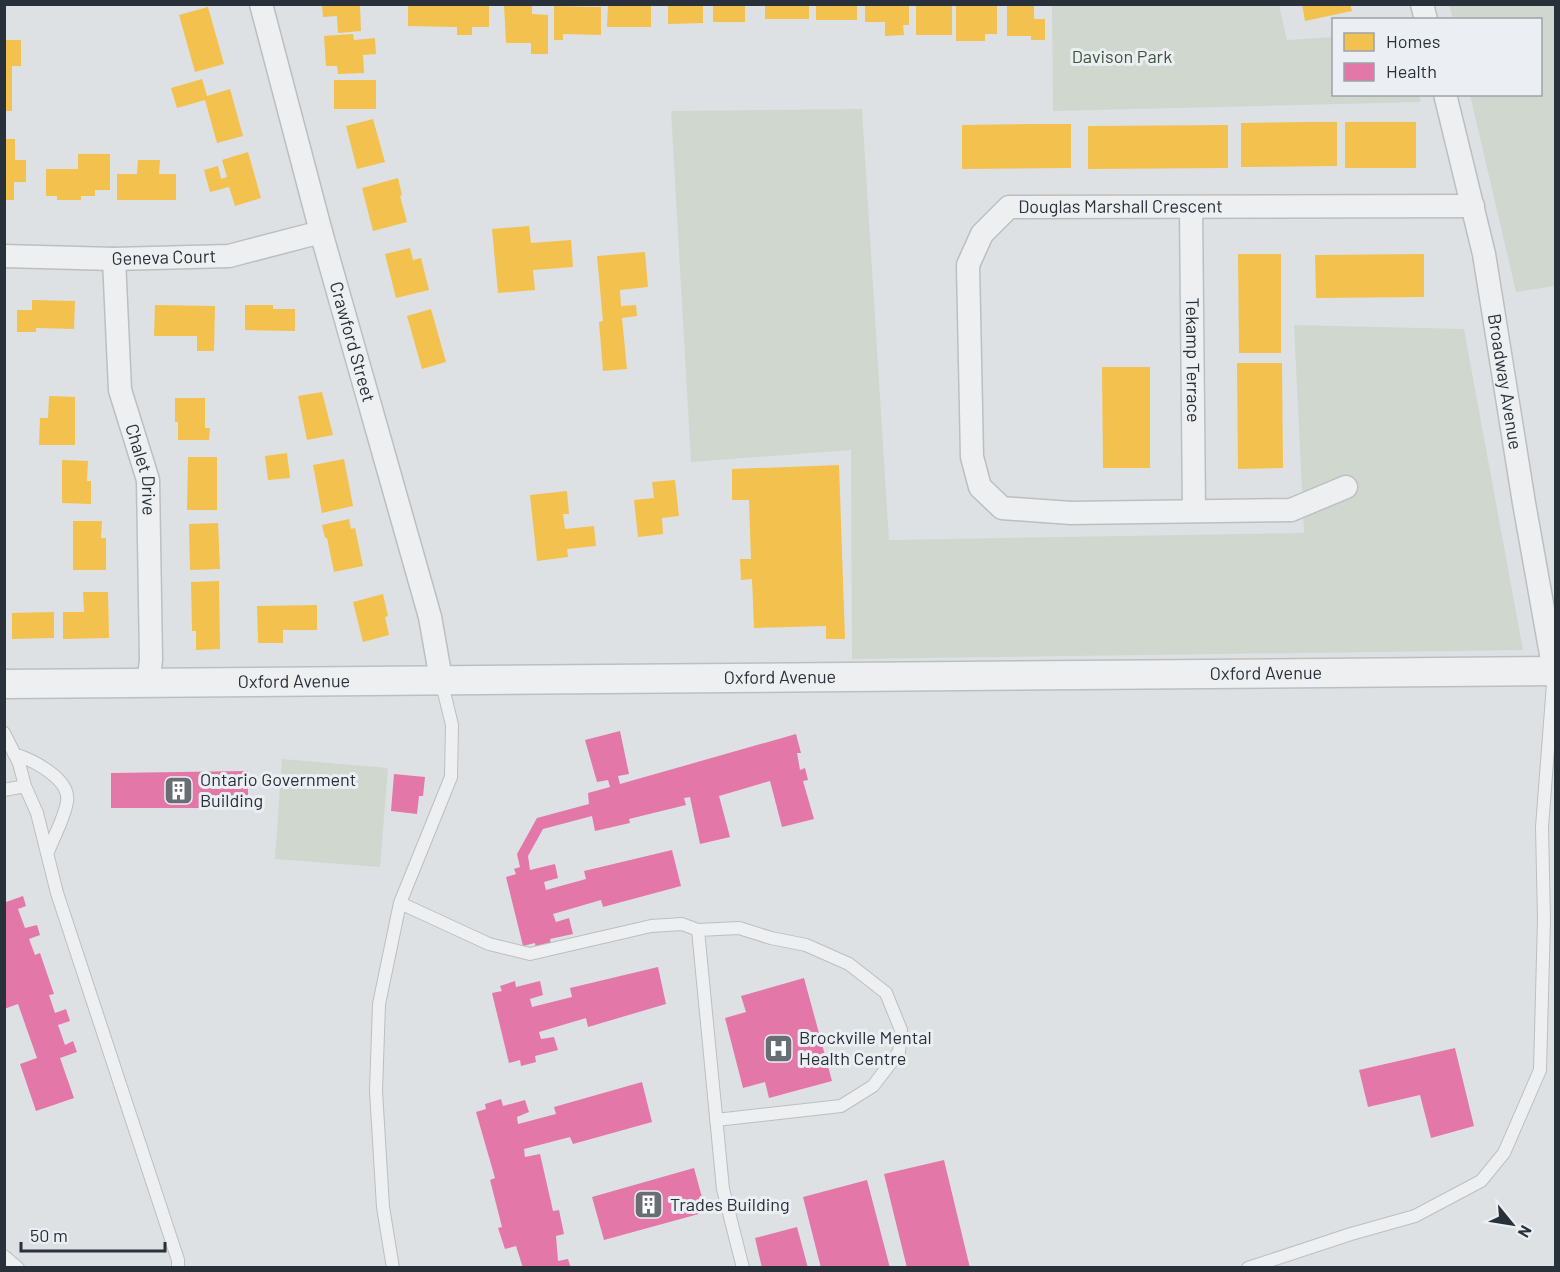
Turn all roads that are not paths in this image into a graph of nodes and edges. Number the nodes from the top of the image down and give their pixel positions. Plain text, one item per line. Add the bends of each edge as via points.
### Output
1 (261, 4) edge
2 (1446, 96) edge
3 (1473, 206) junction
4 (1191, 208) junction
5 (321, 232) junction
6 (4, 256) edge
7 (114, 259) junction
8 (1346, 487) dead end
9 (1194, 511) junction
10 (1555, 671) edge
11 (441, 679) junction
12 (4, 684) edge
13 (148, 684) junction
14 (4, 733) edge
15 (14, 754) junction
16 (25, 786) junction
17 (4, 790) edge
18 (48, 852) junction
19 (400, 903) junction
20 (698, 930) junction
21 (716, 1120) junction
22 (4, 1256) edge
23 (18, 1268) edge
24 (178, 1268) edge
25 (393, 1268) edge
26 (743, 1268) edge
27 (1248, 1268) edge

1 - 5 street, Crawford Street
2 - 3 street, Broadway Avenue
3 - 4 street, Douglas Marshall Crescent
3 - 10 street, Broadway Avenue
4 - 9 street, Tekamp Terrace
4 - 9 street, Douglas Marshall Crescent via 1010,207 982,234 968,265 972,457 980,487 1002,508 1071,513
5 - 7 street, Geneva Court via 229,255
5 - 11 street, Crawford Street via 430,617
6 - 7 street, Geneva Court
7 - 13 street, Chalet Drive via 120,390 148,480
8 - 9 street, Douglas Marshall Crescent via 1292,510
10 - 11 street, Oxford Avenue
10 - 27 lane via 1542,827 1540,1070 1504,1153 1481,1181 1416,1216
11 - 13 street, Oxford Avenue
11 - 19 lane via 452,725 451,777
12 - 13 street, Oxford Avenue
14 - 15 lane
15 - 16 lane
15 - 18 lane via 49,771 67,794 67,804
16 - 17 lane
16 - 18 lane
18 - 24 lane via 57,894
19 - 20 lane via 489,944 530,954 651,926 682,924
19 - 25 lane via 379,1004 376,1091 383,1207
20 - 21 lane
20 - 21 lane via 739,928 806,945 849,964 886,993 901,1030 899,1052 873,1086 841,1106
21 - 26 lane via 723,1189
22 - 23 lane

